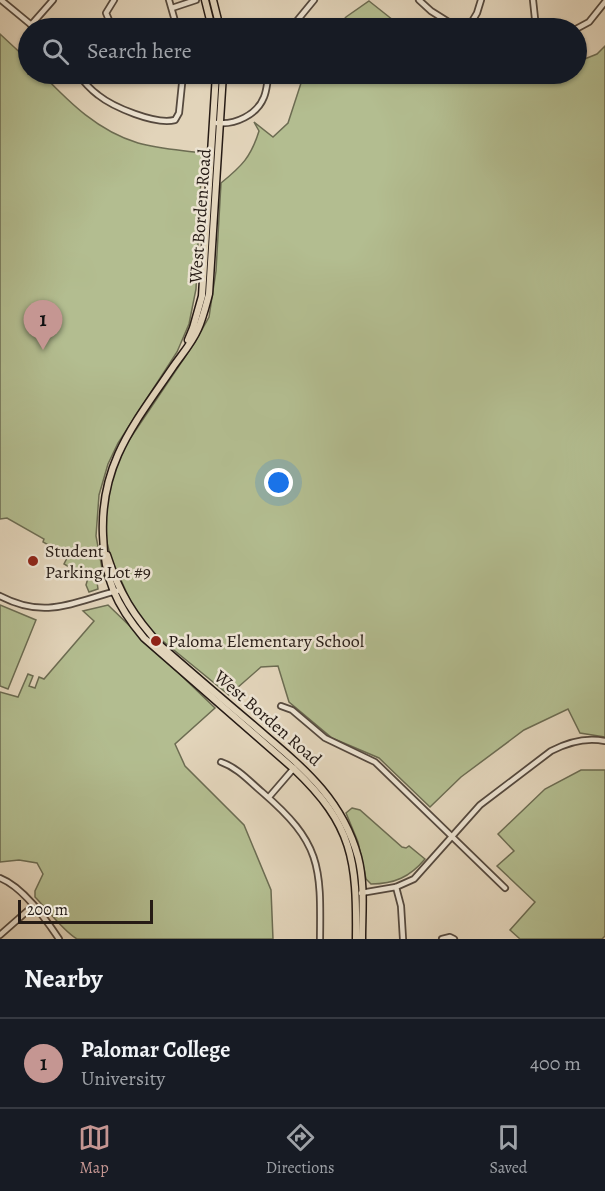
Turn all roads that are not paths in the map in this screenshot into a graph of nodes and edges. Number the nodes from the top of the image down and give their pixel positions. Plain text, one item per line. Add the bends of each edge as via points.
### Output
1 (1, 0) edge
2 (53, 0) edge
3 (114, 0) edge
4 (169, 0) edge
5 (196, 0) edge
6 (205, 0) edge
7 (213, 0) edge
8 (314, 0) edge
9 (419, 0) edge
10 (481, 0) edge
11 (533, 0) edge
12 (605, 2) edge
13 (172, 8) junction
14 (22, 18) edge
15 (40, 18) edge
16 (108, 18) edge
17 (174, 18) edge
18 (210, 18) edge
19 (218, 18) edge
20 (299, 18) edge
21 (442, 18) edge
22 (474, 18) edge
23 (535, 18) edge
24 (587, 23) edge
25 (87, 84) edge
26 (182, 84) edge
27 (215, 84) edge
28 (223, 84) edge
29 (267, 84) edge
30 (213, 123) junction
31 (221, 124) junction
32 (182, 353) junction
33 (116, 591) junction
34 (0, 596) edge
35 (281, 706) dead end
36 (605, 741) edge
37 (221, 762) dead end
38 (296, 766) junction
39 (269, 797) junction
40 (453, 837) junction
41 (0, 879) edge
42 (396, 887) junction
43 (505, 888) dead end
44 (359, 893) junction
45 (33, 906) junction
46 (0, 935) edge
47 (59, 939) edge
48 (320, 939) edge
49 (356, 939) edge
50 (362, 939) edge
51 (403, 939) edge
52 (442, 939) edge
53 (454, 939) edge

1 - 14 street
2 - 15 street
3 - 16 street via 106,13
4 - 13 street
5 - 13 street
6 - 18 main road
7 - 19 main road
8 - 20 street
9 - 21 street
10 - 22 street
11 - 23 street
12 - 24 street
13 - 17 street
25 - 26 street via 113,104 168,122 175,120 179,112
27 - 30 main road, West Borden Road
28 - 31 main road, West Borden Road
29 - 31 street via 264,97 250,115
30 - 31 street
30 - 32 main road, West Borden Road via 202,296 194,328
31 - 32 main road, West Borden Road via 209,294 198,328
32 - 33 main road, West Borden Road via 115,459 103,503 103,543
33 - 34 street via 44,609 28,608
33 - 38 main road, West Borden Road via 144,638
35 - 40 street via 325,738 375,762
36 - 40 street via 586,739 551,751 486,800
37 - 39 street via 232,766
38 - 39 street
38 - 44 main road, West Borden Road via 326,791 342,816 358,858
39 - 48 street via 295,822 313,852 320,879
40 - 42 street via 421,873
40 - 43 street
41 - 45 street via 18,888
42 - 44 street
42 - 51 street
44 - 49 main road, West Borden Road
44 - 50 main road, West Borden Road
45 - 46 street
45 - 47 street
52 - 53 street

